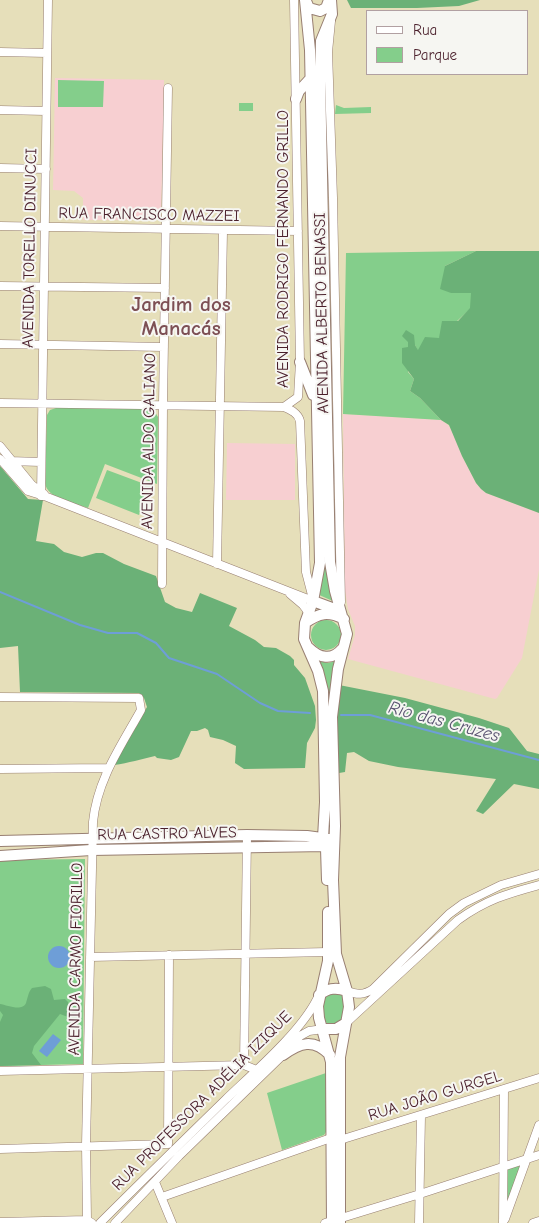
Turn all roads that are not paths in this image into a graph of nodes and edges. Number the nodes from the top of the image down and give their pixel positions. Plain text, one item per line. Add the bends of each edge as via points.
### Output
1 (48, 0) edge
2 (294, 0) edge
3 (305, 0) edge
4 (330, 0) edge
5 (0, 52) edge
6 (48, 53) junction
7 (310, 79) junction
8 (168, 88) dead end
9 (296, 99) junction
10 (0, 110) edge
11 (46, 111) junction
12 (0, 168) edge
13 (46, 169) junction
14 (0, 226) edge
15 (44, 227) junction
16 (166, 230) junction
17 (223, 231) junction
18 (298, 231) junction
19 (0, 286) edge
20 (44, 286) junction
21 (165, 288) junction
22 (0, 344) edge
23 (42, 345) junction
24 (164, 347) junction
25 (300, 362) junction
26 (0, 403) edge
27 (42, 403) junction
28 (316, 403) junction
29 (163, 404) junction
30 (221, 405) junction
31 (284, 407) junction
32 (0, 446) edge
33 (0, 460) edge
34 (11, 461) junction
35 (41, 462) junction
36 (43, 495) junction
37 (161, 542) junction
38 (217, 564) junction
39 (162, 584) dead end
40 (280, 588) junction
41 (313, 600) junction
42 (309, 613) junction
43 (342, 615) junction
44 (305, 623) junction
45 (306, 646) junction
46 (342, 649) junction
47 (0, 697) edge
48 (108, 768) junction
49 (0, 769) edge
50 (325, 804) junction
51 (247, 835) junction
52 (274, 835) junction
53 (306, 836) junction
54 (0, 841) edge
55 (329, 842) junction
56 (91, 844) junction
57 (248, 847) junction
58 (274, 847) junction
59 (0, 856) edge
60 (539, 874) edge
61 (539, 884) edge
62 (328, 952) junction
63 (246, 954) junction
64 (169, 955) junction
65 (90, 957) junction
66 (346, 991) junction
67 (319, 995) junction
68 (346, 1023) junction
69 (323, 1029) junction
70 (283, 1055) junction
71 (330, 1055) junction
72 (244, 1065) junction
73 (168, 1067) junction
74 (89, 1069) junction
75 (257, 1070) junction
76 (0, 1071) edge
77 (265, 1073) junction
78 (539, 1078) edge
79 (504, 1089) junction
80 (421, 1116) junction
81 (539, 1125) edge
82 (336, 1139) junction
83 (86, 1145) junction
84 (0, 1149) edge
85 (173, 1150) junction
86 (539, 1155) edge
87 (527, 1159) junction
88 (503, 1167) junction
89 (155, 1182) junction
90 (420, 1194) junction
91 (162, 1197) junction
92 (90, 1221) edge
93 (0, 1222) edge
94 (334, 1222) edge
95 (100, 1223) edge
96 (115, 1223) edge
97 (172, 1223) edge
98 (419, 1223) edge
99 (503, 1223) edge

1 - 6 street, AVENIDA TORELLO DINUCCI
2 - 9 street, AVENIDA RODRIGO FERNANDO GRILLO
3 - 4 main road via 309,8 320,11
3 - 7 main road via 310,35
4 - 43 main road via 332,14 321,40 320,78 330,562
5 - 6 street
6 - 11 street, AVENIDA TORELLO DINUCCI
7 - 9 main road
7 - 28 main road
8 - 16 street, AVENIDA ALDO GALIANO
9 - 18 street, AVENIDA RODRIGO FERNANDO GRILLO
10 - 11 street
11 - 13 street, AVENIDA TORELLO DINUCCI
12 - 13 street
13 - 15 street, AVENIDA TORELLO DINUCCI
14 - 15 street, RUA FRANCISCO MAZZEI
15 - 16 street, RUA FRANCISCO MAZZEI
15 - 20 street, AVENIDA TORELLO DINUCCI
16 - 17 street, RUA FRANCISCO MAZZEI
16 - 21 street, AVENIDA ALDO GALIANO
17 - 18 street, RUA FRANCISCO MAZZEI
17 - 30 street
18 - 25 street, AVENIDA RODRIGO FERNANDO GRILLO
19 - 20 street
20 - 21 street
20 - 23 street, AVENIDA TORELLO DINUCCI
21 - 24 street, AVENIDA ALDO GALIANO
22 - 23 street
23 - 24 street
23 - 27 street, AVENIDA TORELLO DINUCCI
24 - 29 street, AVENIDA ALDO GALIANO
25 - 28 main road
25 - 31 street, AVENIDA RODRIGO FERNANDO GRILLO via 298,397
26 - 27 street
27 - 29 street
27 - 35 street, AVENIDA TORELLO DINUCCI
28 - 41 main road via 320,562
29 - 30 street
29 - 37 street, AVENIDA ALDO GALIANO
30 - 31 street
30 - 38 street
31 - 41 street, AVENIDA RODRIGO FERNANDO GRILLO via 297,414 300,421 306,572
32 - 34 street
33 - 34 street
33 - 36 street via 28,491
34 - 35 street
34 - 36 street
35 - 36 street, AVENIDA TORELLO DINUCCI
36 - 37 street
37 - 38 street
37 - 39 street, AVENIDA ALDO GALIANO
38 - 40 street
40 - 41 street
40 - 42 street
41 - 42 main road
41 - 43 main road
42 - 44 main road
43 - 44 main road via 322,614
43 - 46 main road via 347,634
44 - 45 main road
45 - 46 main road via 317,656 326,657 338,654
45 - 50 main road via 318,671 322,691
46 - 55 main road via 332,718 335,826
47 - 48 street, AVENIDA CARMO FIORILLO via 139,698 141,710
48 - 49 street
48 - 56 street, AVENIDA CARMO FIORILLO via 94,806
50 - 53 main road via 316,828
50 - 55 main road
51 - 52 main road, RUA CASTRO ALVES
51 - 56 main road, RUA CASTRO ALVES
51 - 57 street
52 - 53 main road, RUA CASTRO ALVES
52 - 58 main road
53 - 55 main road, RUA CASTRO ALVES
54 - 56 main road, RUA CASTRO ALVES
55 - 58 main road, RUA CASTRO ALVES
55 - 62 main road
55 - 66 main road via 336,954
56 - 57 main road, RUA CASTRO ALVES
56 - 59 main road, RUA CASTRO ALVES
56 - 65 street, AVENIDA CARMO FIORILLO
57 - 58 main road, RUA CASTRO ALVES
57 - 63 street
60 - 66 street via 501,885 466,902 373,989 361,994
61 - 68 street via 500,895 477,906
62 - 63 street
62 - 67 main road
63 - 64 street
63 - 72 street
64 - 65 street
64 - 73 street
65 - 74 street, AVENIDA CARMO FIORILLO
66 - 67 main road via 329,989
66 - 68 main road via 349,1007
67 - 69 main road via 319,1018
67 - 75 street, RUA PROFESSORA ADÉLIA IZIQUE via 313,1008
68 - 69 main road via 336,1029
68 - 82 main road via 340,1057
69 - 70 street, RUA PROFESSORA ADÉLIA IZIQUE via 300,1036
69 - 71 main road
70 - 71 main road via 298,1045 310,1044
70 - 77 street, RUA PROFESSORA ADÉLIA IZIQUE
71 - 82 main road
72 - 73 street
72 - 75 street
73 - 74 street
73 - 85 street
74 - 76 street
74 - 83 street, AVENIDA CARMO FIORILLO
75 - 77 street
75 - 85 street, RUA PROFESSORA ADÉLIA IZIQUE
77 - 85 street, RUA PROFESSORA ADÉLIA IZIQUE
78 - 79 street, RUA JOÃO GURGEL
79 - 80 street, RUA JOÃO GURGEL
79 - 88 street
80 - 82 street, RUA JOÃO GURGEL
80 - 90 street
81 - 87 street
82 - 91 street, RUA JOÃO GURGEL
82 - 94 main road
83 - 84 street
83 - 85 street
83 - 92 street, AVENIDA CARMO FIORILLO
85 - 89 street, RUA PROFESSORA ADÉLIA IZIQUE
85 - 95 street, RUA PROFESSORA ADÉLIA IZIQUE
86 - 87 street
87 - 88 street
87 - 99 street
88 - 90 street
88 - 99 street
89 - 91 street
89 - 96 street, RUA PROFESSORA ADÉLIA IZIQUE
90 - 94 street
90 - 98 street
91 - 97 street
92 - 93 street

